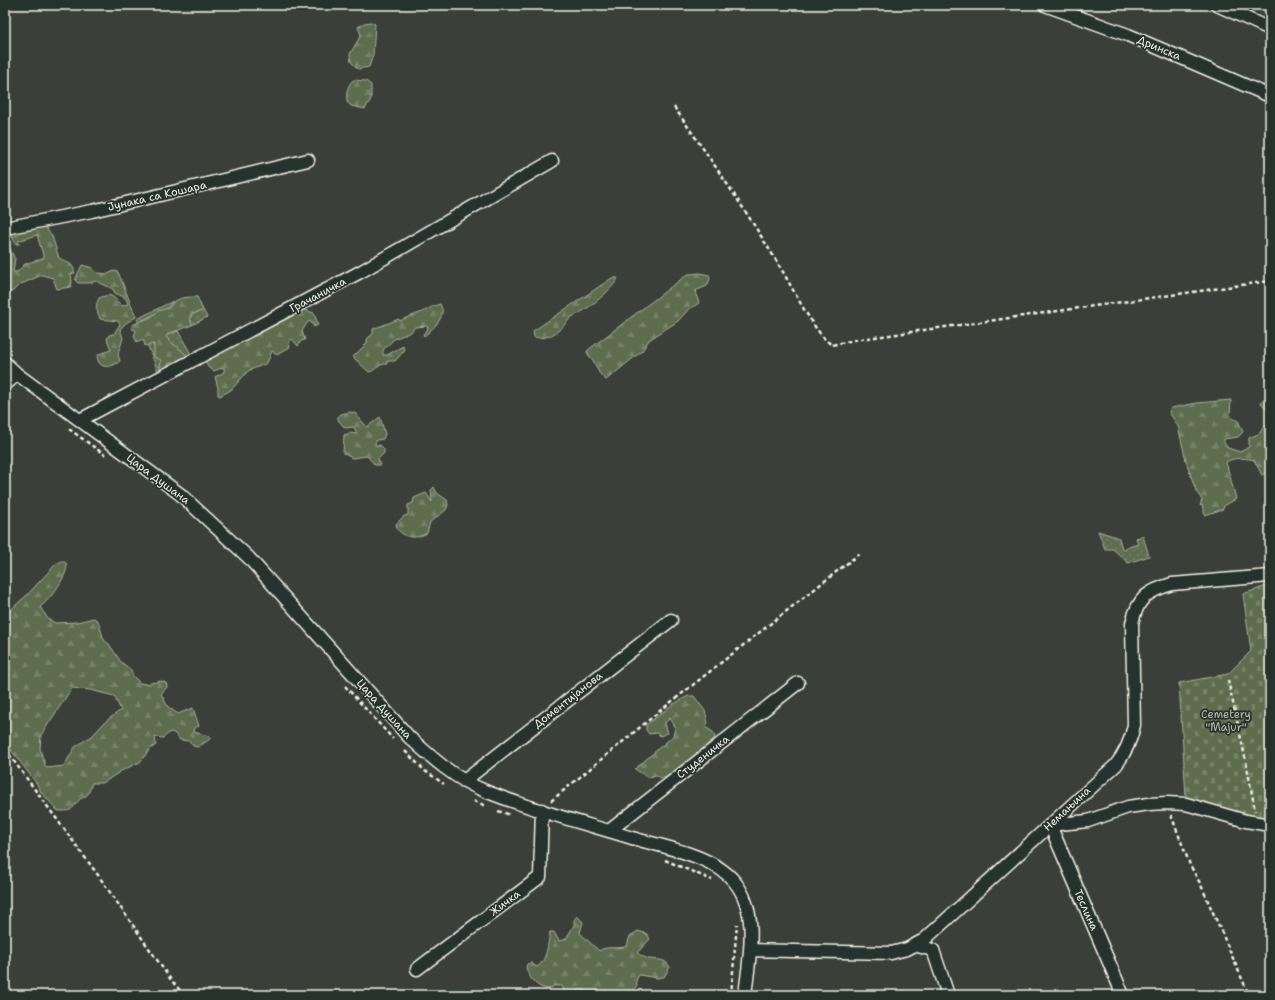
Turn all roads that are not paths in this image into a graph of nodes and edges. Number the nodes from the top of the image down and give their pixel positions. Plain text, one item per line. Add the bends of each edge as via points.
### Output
1 (1046, 5) edge
2 (1217, 5) edge
3 (1270, 29) edge
4 (1270, 96) edge
5 (308, 160) dead end
6 (552, 162) dead end
7 (5, 228) edge
8 (5, 363) edge
9 (17, 374) junction
10 (5, 385) edge
11 (80, 420) junction
12 (1270, 576) edge
13 (671, 620) dead end
14 (798, 683) dead end
15 (464, 781) junction
16 (543, 811) junction
17 (1050, 825) junction
18 (1270, 825) edge
19 (609, 831) junction
20 (914, 945) junction
21 (750, 950) junction
22 (417, 969) dead end
23 (745, 995) edge
24 (948, 995) edge
25 (1123, 995) edge

1 - 4 street, Дринска via 1128,35
2 - 3 street
5 - 7 street, Јунака са Кошара via 92,211
6 - 11 street, Грачаничка via 335,286
8 - 9 street, Цара Душана
9 - 10 street
9 - 11 street, Цара Душана
11 - 15 street, Цара Душана via 180,494 248,557 409,737 438,764
12 - 17 street, Немањина via 1172,584 1143,597 1132,623 1132,739 1116,765
13 - 15 street, Доментијанова
14 - 19 street, Студеничка
15 - 16 street, Цара Душана
16 - 19 street, Цара Душана
16 - 22 street, Жичка via 540,877
17 - 18 street via 1088,821 1128,808 1166,803 1186,804
17 - 20 street, Немањина via 952,916 924,940
17 - 25 street, Теслина
19 - 21 street, Цара Душана via 704,859 734,881 746,902
20 - 21 street, Немањина via 891,953
20 - 24 street via 932,950
21 - 23 street, Цара Душана

